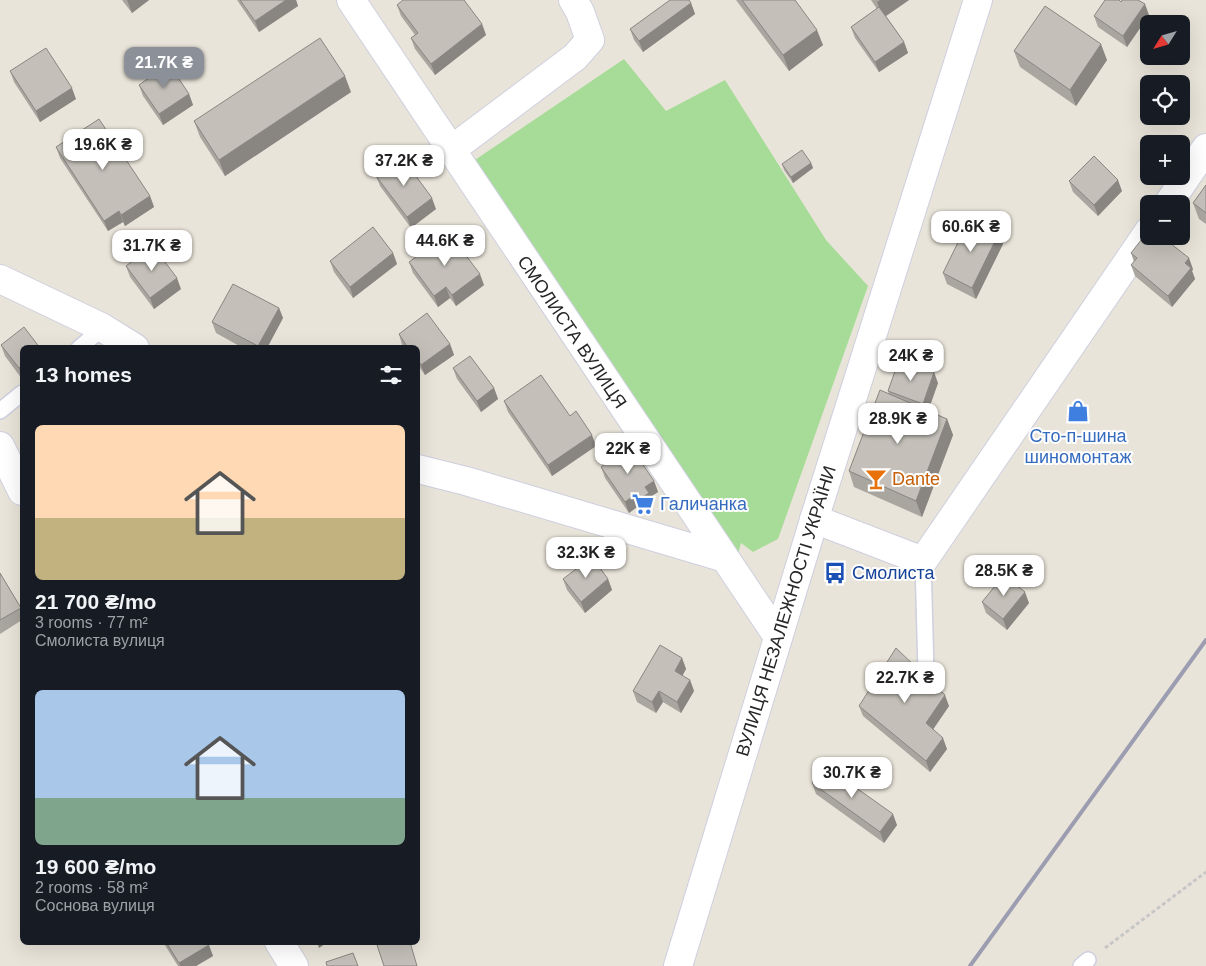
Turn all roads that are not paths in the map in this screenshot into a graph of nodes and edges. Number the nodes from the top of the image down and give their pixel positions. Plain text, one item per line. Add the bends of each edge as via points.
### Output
1 (351, 0) edge
2 (573, 0) edge
3 (978, 0) edge
4 (1206, 148) edge
5 (451, 150) junction
6 (1174, 195) edge
7 (1140, 244) edge
8 (0, 279) edge
9 (103, 328) junction
10 (83, 345) edge
11 (130, 345) edge
12 (20, 395) edge
13 (0, 411) edge
14 (0, 446) edge
15 (420, 470) edge
16 (20, 487) edge
17 (814, 520) junction
18 (722, 557) junction
19 (923, 560) junction
20 (778, 637) junction
21 (926, 672) dead end
22 (282, 945) edge
23 (294, 966) edge
24 (678, 966) edge

1 - 5 street, СМОЛИСТА ВУЛИЦЯ
2 - 5 street via 590,40 575,57
3 - 17 street, ВУЛИЦЯ НЕЗАЛЕЖНОСТІ УКРАЇНИ
4 - 6 street
5 - 18 street, СМОЛИСТА ВУЛИЦЯ
7 - 19 street
8 - 9 street
9 - 10 lane
9 - 11 street
12 - 13 lane
14 - 16 street
15 - 18 street
17 - 19 street
17 - 20 street, ВУЛИЦЯ НЕЗАЛЕЖНОСТІ УКРАЇНИ
18 - 20 street, СМОЛИСТА ВУЛИЦЯ
19 - 21 lane
20 - 24 street, ВУЛИЦЯ НЕЗАЛЕЖНОСТІ УКРАЇНИ
22 - 23 street

